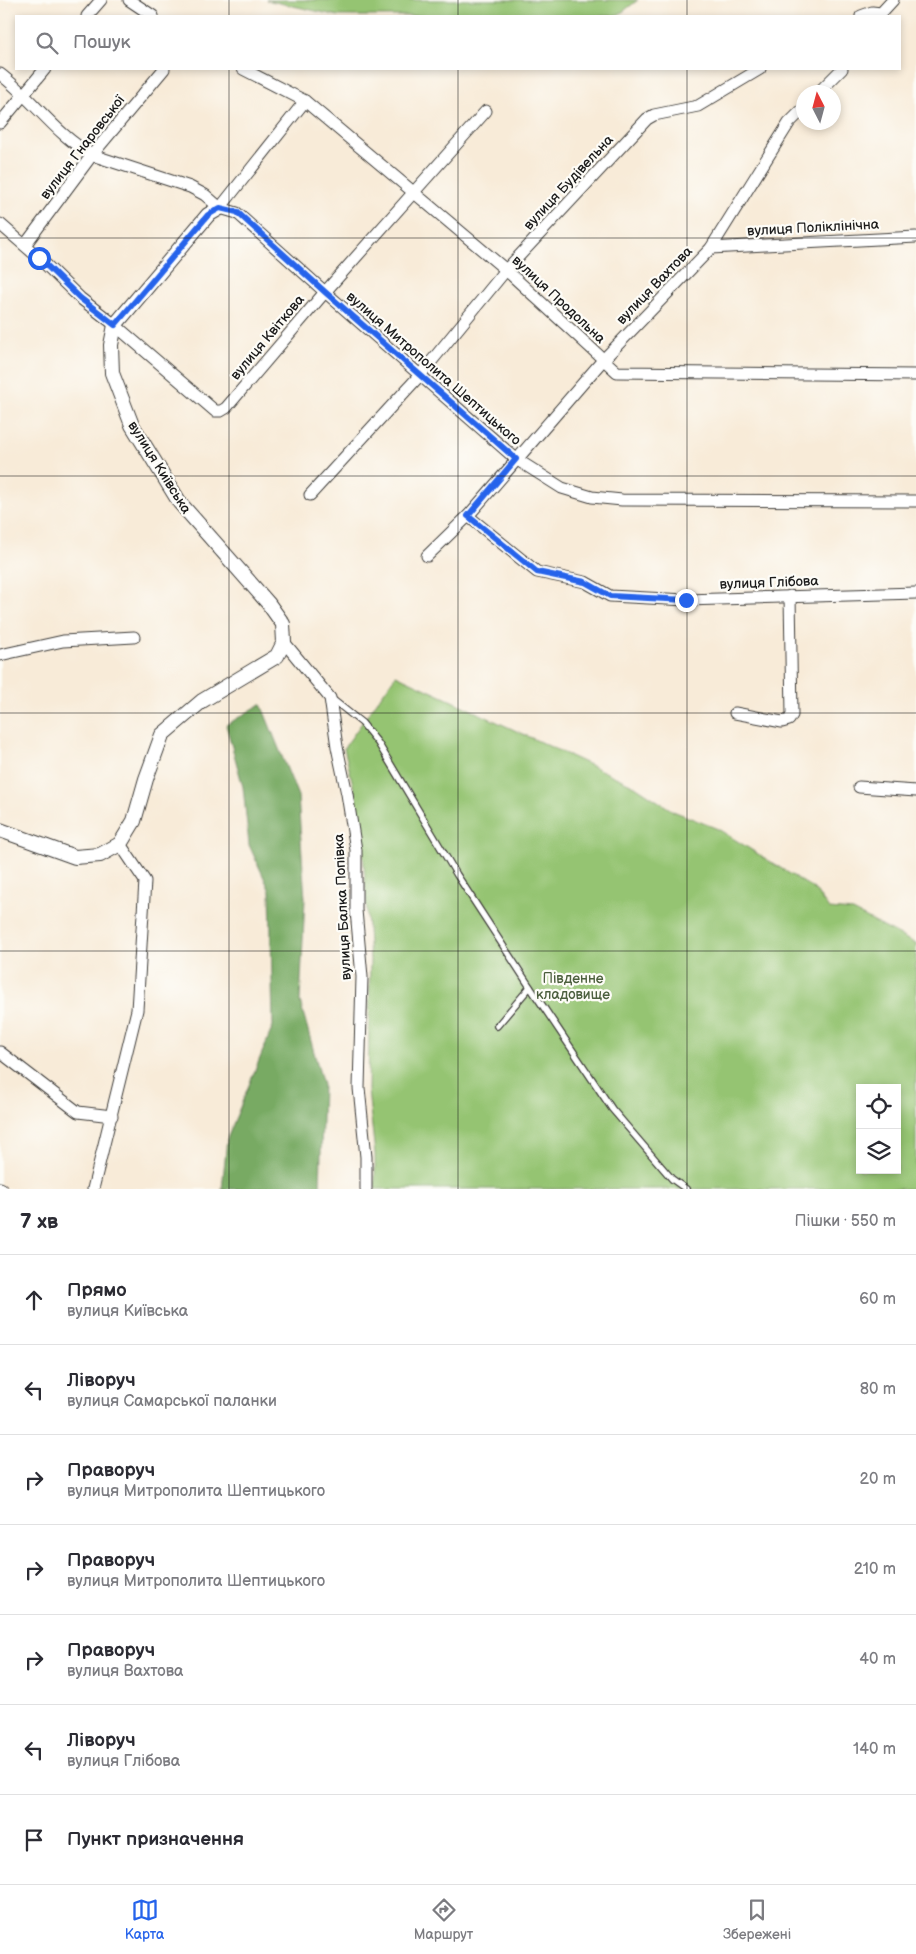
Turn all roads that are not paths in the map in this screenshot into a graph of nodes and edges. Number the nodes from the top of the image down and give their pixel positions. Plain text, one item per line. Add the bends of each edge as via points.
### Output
1 (100, 0) edge
2 (129, 0) edge
3 (893, 0) edge
4 (89, 15) edge
5 (152, 15) edge
6 (864, 15) edge
7 (880, 15) edge
8 (44, 70) edge
9 (163, 70) edge
10 (245, 70) edge
11 (758, 70) edge
12 (841, 70) edge
13 (0, 74) edge
14 (826, 85) edge
15 (24, 95) junction
16 (305, 101) junction
17 (486, 111) dead end
18 (796, 116) edge
19 (0, 123) edge
20 (92, 155) junction
21 (414, 192) junction
22 (220, 208) junction
23 (0, 224) edge
24 (916, 237) edge
25 (25, 245) junction
26 (711, 248) junction
27 (506, 270) junction
28 (325, 292) junction
29 (115, 325) junction
30 (604, 360) junction
31 (421, 374) junction
32 (916, 375) edge
33 (516, 459) junction
34 (310, 495) dead end
35 (916, 501) edge
36 (468, 516) junction
37 (427, 556) dead end
38 (916, 593) edge
39 (790, 596) junction
40 (134, 637) dead end
41 (284, 642) junction
42 (0, 655) edge
43 (330, 698) junction
44 (735, 713) dead end
45 (859, 787) dead end
46 (916, 791) edge
47 (0, 830) edge
48 (120, 844) junction
49 (530, 986) junction
50 (497, 1026) dead end
51 (0, 1052) edge
52 (112, 1116) junction
53 (93, 1189) edge
54 (366, 1189) edge
55 (686, 1189) edge

1 - 4 street
2 - 5 street
3 - 7 street
6 - 7 street via 872,12
8 - 15 street
9 - 20 street, вулиця Гнаровської
10 - 16 street, вулиця Продольна
11 - 27 street, вулиця Будівельна via 698,106 648,119
12 - 14 street
13 - 15 street, вулиця Митрополита Шептицького
15 - 19 street
15 - 20 street, вулиця Митрополита Шептицького via 71,142
16 - 21 street, вулиця Продольна
16 - 22 street
17 - 21 street, вулиця Квіткова
18 - 26 street, вулиця Вахтова
20 - 22 street, вулиця Митрополита Шептицького via 190,187
20 - 25 street, вулиця Гнаровської
21 - 27 street, вулиця Продольна
21 - 28 street, вулиця Квіткова
22 - 28 street, вулиця Митрополита Шептицького via 237,212
22 - 29 street via 208,215
23 - 25 street
24 - 26 street, вулиця Поліклінічна
25 - 29 street via 80,298
26 - 30 street, вулиця Вахтова
27 - 30 street, вулиця Продольна
27 - 31 street, вулиця Будівельна
28 - 29 street, вулиця Квіткова via 226,408 220,411 215,411
28 - 31 street, вулиця Митрополита Шептицького
29 - 41 street, вулиця Київська via 111,345 112,373 132,425 180,503 283,624
30 - 32 street, вулиця Продольна via 617,372 624,373
30 - 33 street, вулиця Вахтова
31 - 33 street, вулиця Митрополита Шептицького
31 - 34 street, вулиця Будівельна
33 - 35 street, вулиця Митрополита Шептицького via 562,488 592,497 678,501
33 - 36 street, вулиця Вахтова
36 - 37 street, вулиця Вахтова
36 - 39 street, вулиця Глібова via 537,572 585,582 610,596 686,600
38 - 39 street, вулиця Глібова
39 - 44 street via 792,715 782,722
40 - 42 street via 63,641
41 - 43 street
41 - 48 street via 277,656 202,701 162,735 134,821
43 - 49 lane via 362,723 378,742
43 - 54 street, вулиця Балка Попівка via 356,850 356,910 362,976 359,1088
45 - 46 street
47 - 48 street via 75,856 100,855
48 - 52 street via 145,881 137,1010
49 - 50 lane
49 - 55 lane via 612,1109 672,1179
51 - 52 street via 78,1112
52 - 53 street

